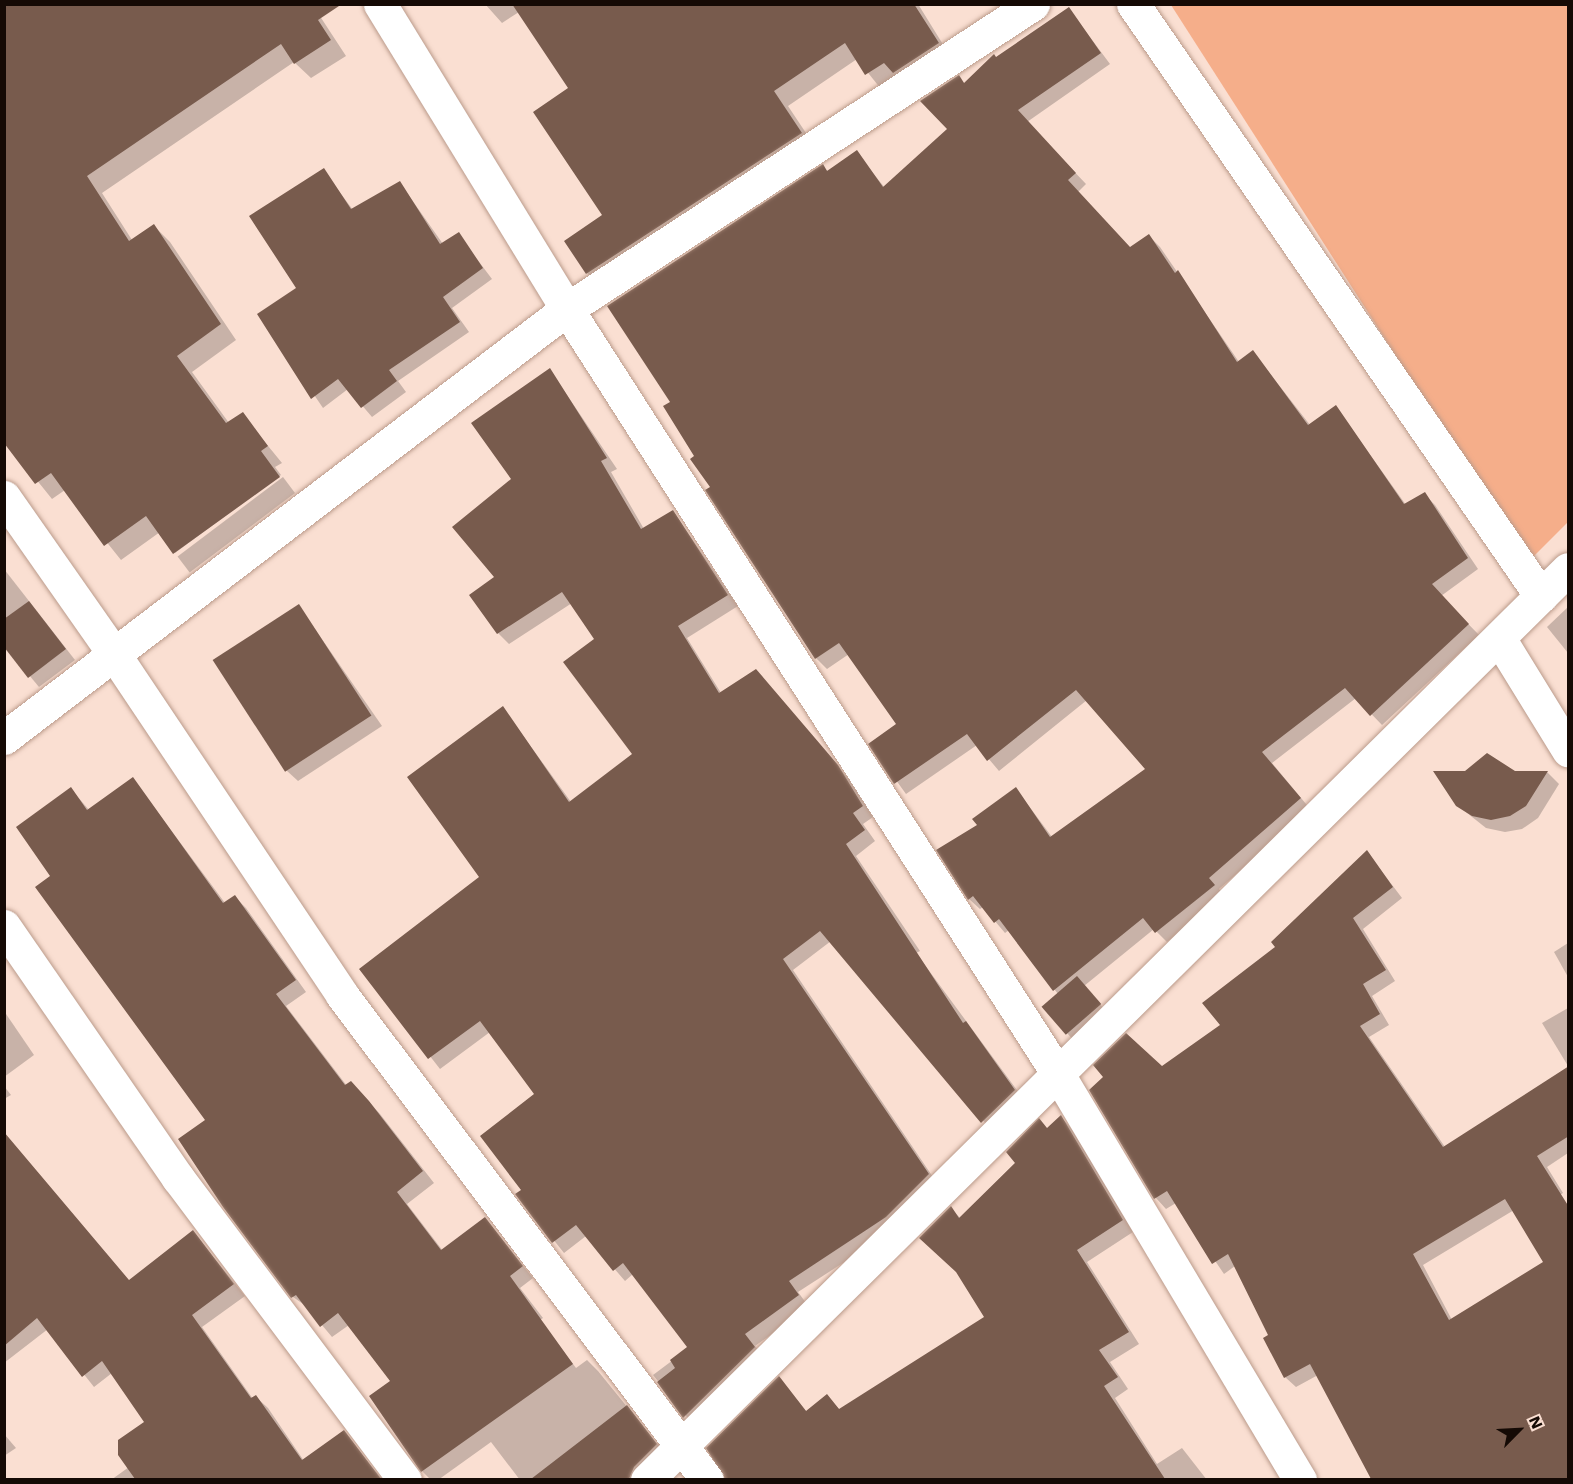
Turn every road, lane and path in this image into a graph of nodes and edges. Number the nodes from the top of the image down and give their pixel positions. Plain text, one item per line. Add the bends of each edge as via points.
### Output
1 (380, 4) edge
2 (1033, 4) edge
3 (1133, 4) edge
4 (567, 309) junction
5 (4, 497) edge
6 (1569, 569) edge
7 (1541, 596) junction
8 (1498, 639) junction
9 (114, 654) junction
10 (4, 738) edge
11 (1569, 750) edge
12 (4, 926) edge
13 (1058, 1074) junction
14 (682, 1443) junction
15 (405, 1479) edge
16 (647, 1479) edge
17 (707, 1479) edge
18 (1300, 1479) edge

1 - 4 street
2 - 4 street
3 - 7 street
4 - 9 street
4 - 13 street
5 - 9 street
6 - 7 street
7 - 8 street
8 - 11 street
8 - 13 street
9 - 10 street
9 - 14 street via 342,995
12 - 15 street via 178,1178
13 - 14 street
13 - 18 street
14 - 16 street
14 - 17 street

